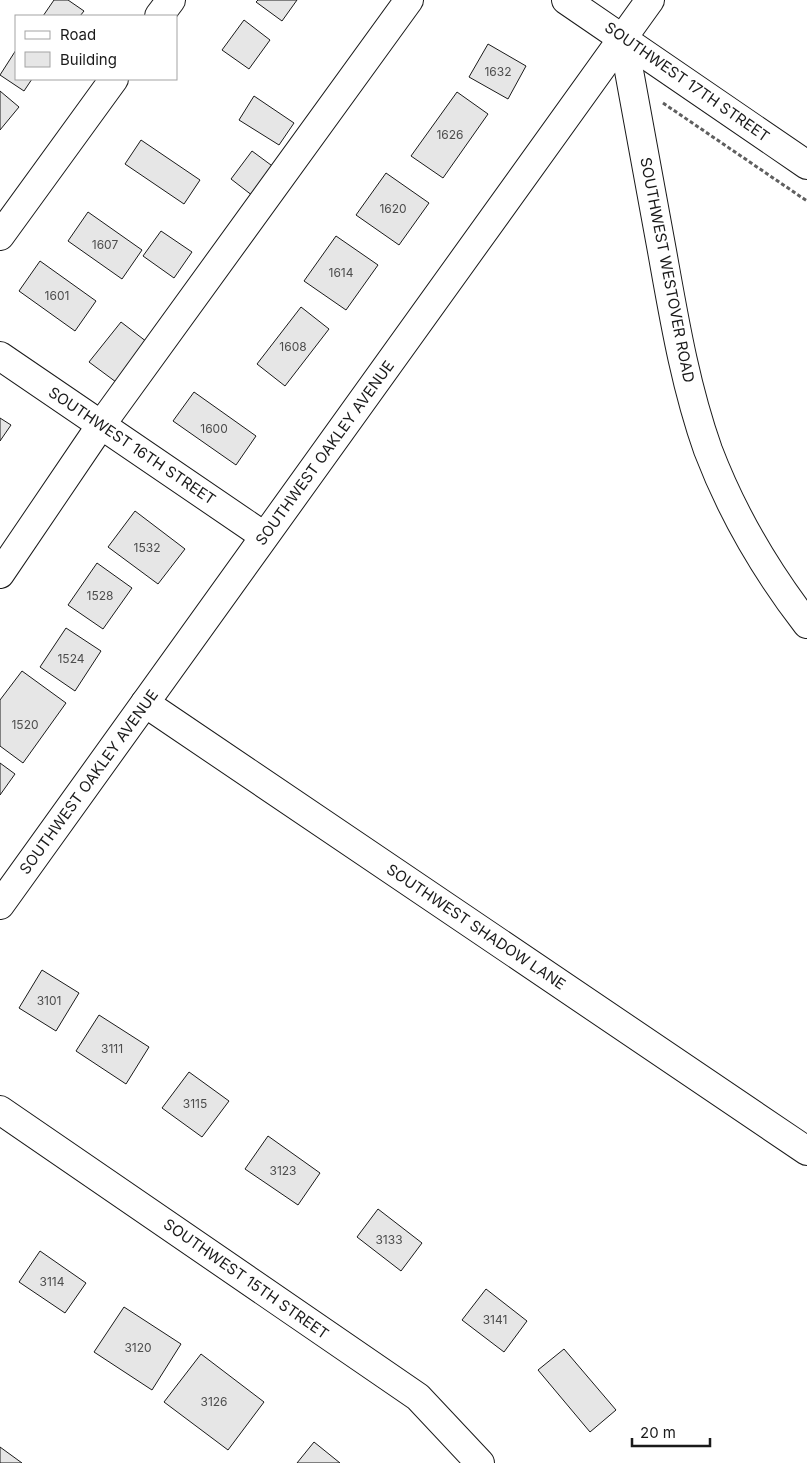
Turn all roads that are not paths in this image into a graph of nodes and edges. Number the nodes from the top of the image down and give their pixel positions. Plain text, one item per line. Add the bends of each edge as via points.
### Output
1 (171, 0) edge
2 (409, 0) edge
3 (566, 0) edge
4 (650, 0) edge
5 (161, 15) edge
6 (623, 38) junction
7 (113, 80) edge
8 (807, 165) edge
9 (0, 236) edge
10 (0, 356) edge
11 (101, 425) junction
12 (264, 536) junction
13 (0, 574) edge
14 (807, 624) edge
15 (146, 702) junction
16 (0, 905) edge
17 (0, 1110) edge
18 (807, 1151) edge
19 (480, 1463) edge

1 - 5 street
2 - 11 street
3 - 6 street, SOUTHWEST 17TH STREET
4 - 6 street, SOUTHWEST OAKLEY AVENUE
6 - 8 street, SOUTHWEST 17TH STREET
6 - 12 street, SOUTHWEST OAKLEY AVENUE
6 - 14 street, SOUTHWEST WESTOVER ROAD via 678,342 692,400 709,451 754,547
7 - 9 street
10 - 11 street, SOUTHWEST 16TH STREET
11 - 12 street, SOUTHWEST 16TH STREET
11 - 13 street
12 - 15 street, SOUTHWEST OAKLEY AVENUE
15 - 16 street, SOUTHWEST OAKLEY AVENUE
15 - 18 street, SOUTHWEST SHADOW LANE
17 - 19 street, SOUTHWEST 15TH STREET via 418,1397

